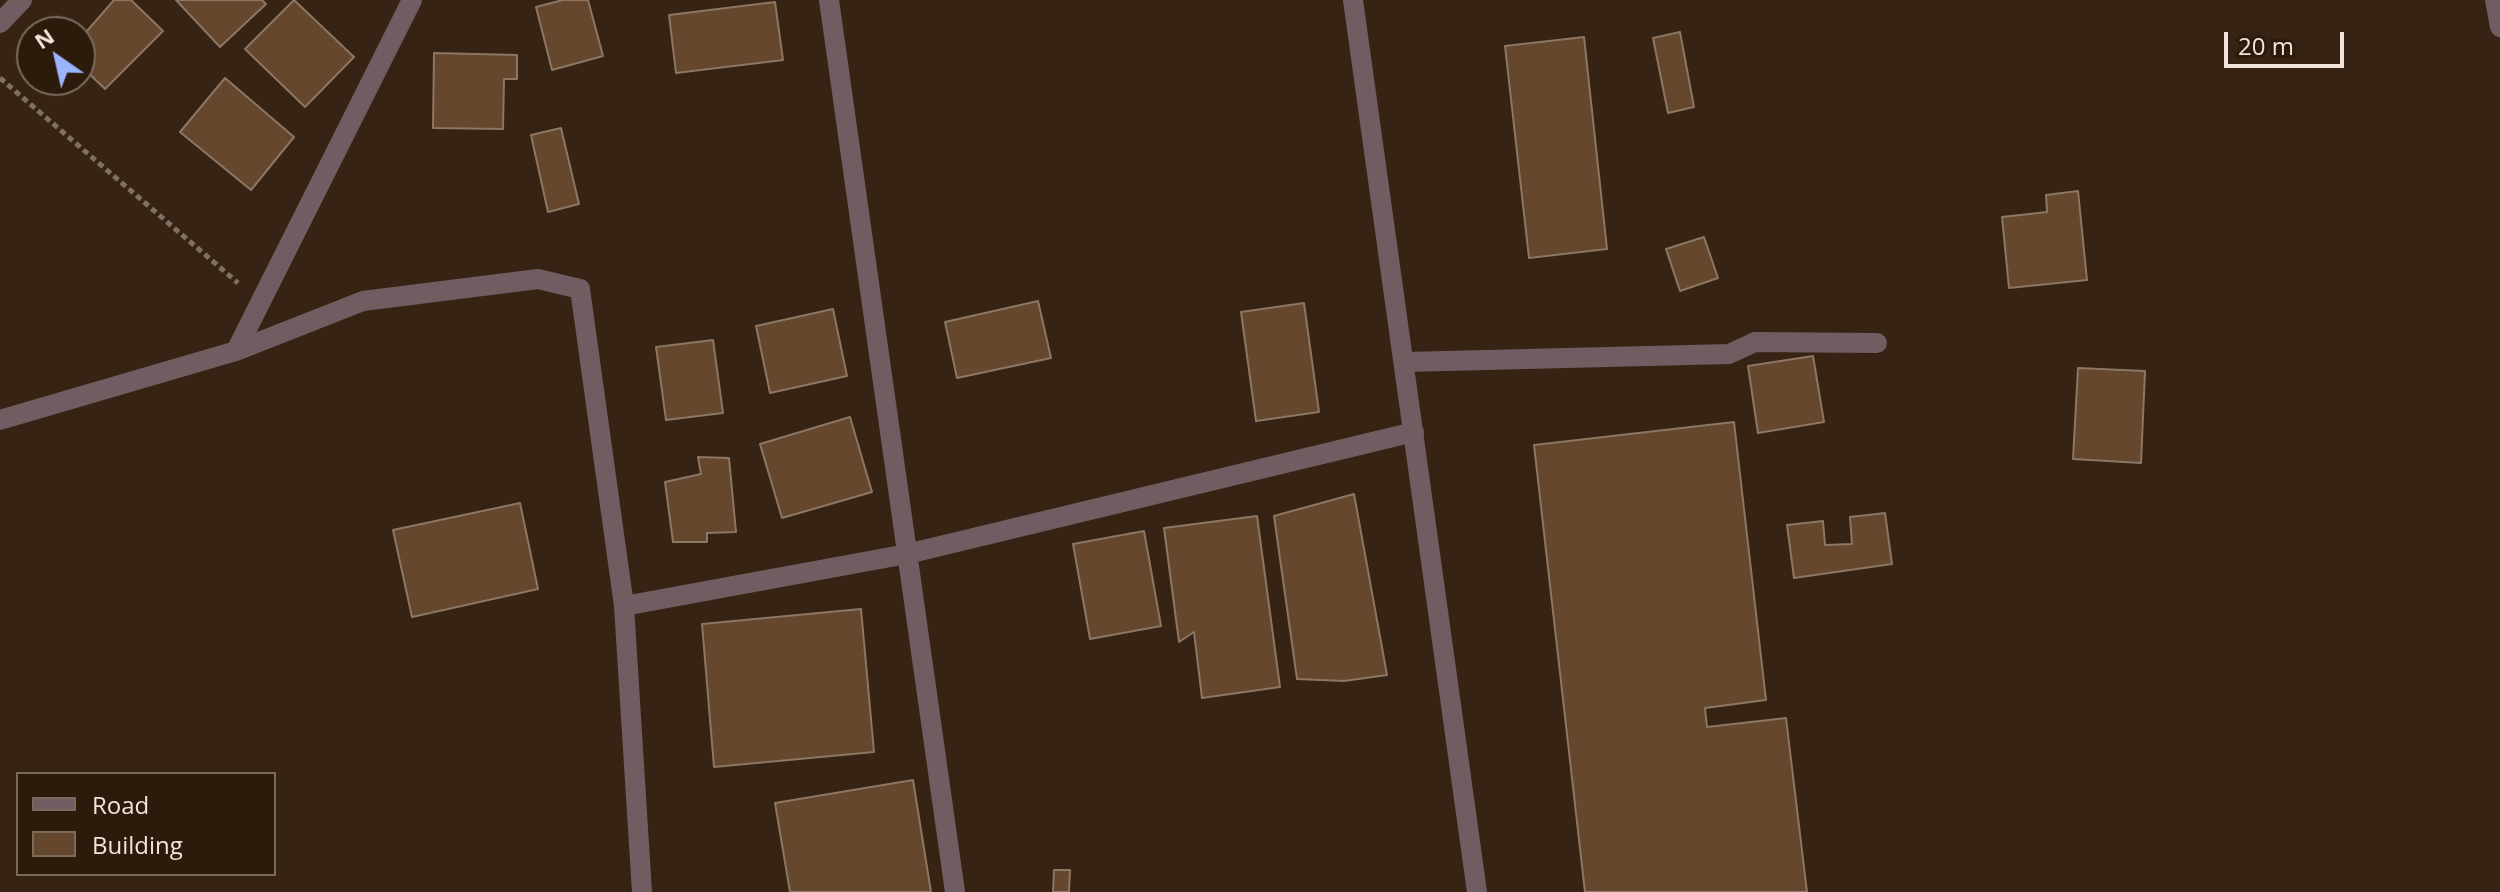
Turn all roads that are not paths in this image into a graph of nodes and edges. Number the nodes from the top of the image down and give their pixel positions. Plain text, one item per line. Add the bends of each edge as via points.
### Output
1 (22, 0) edge
2 (412, 0) edge
3 (829, 0) edge
4 (1353, 0) edge
5 (2495, 0) edge
6 (0, 23) edge
7 (2500, 27) edge
8 (1877, 343) dead end
9 (236, 351) junction
10 (1405, 362) junction
11 (0, 420) edge
12 (1414, 432) junction
13 (907, 554) junction
14 (624, 606) junction
15 (642, 892) edge
16 (955, 892) edge
17 (1477, 892) edge

1 - 6 street
2 - 9 street
3 - 13 street
4 - 10 street
5 - 7 street
8 - 10 street via 1755,342 1729,354
9 - 11 street
9 - 14 street via 363,301 538,279 580,289
10 - 12 street
12 - 13 street
12 - 17 street
13 - 14 street
13 - 16 street
14 - 15 street

